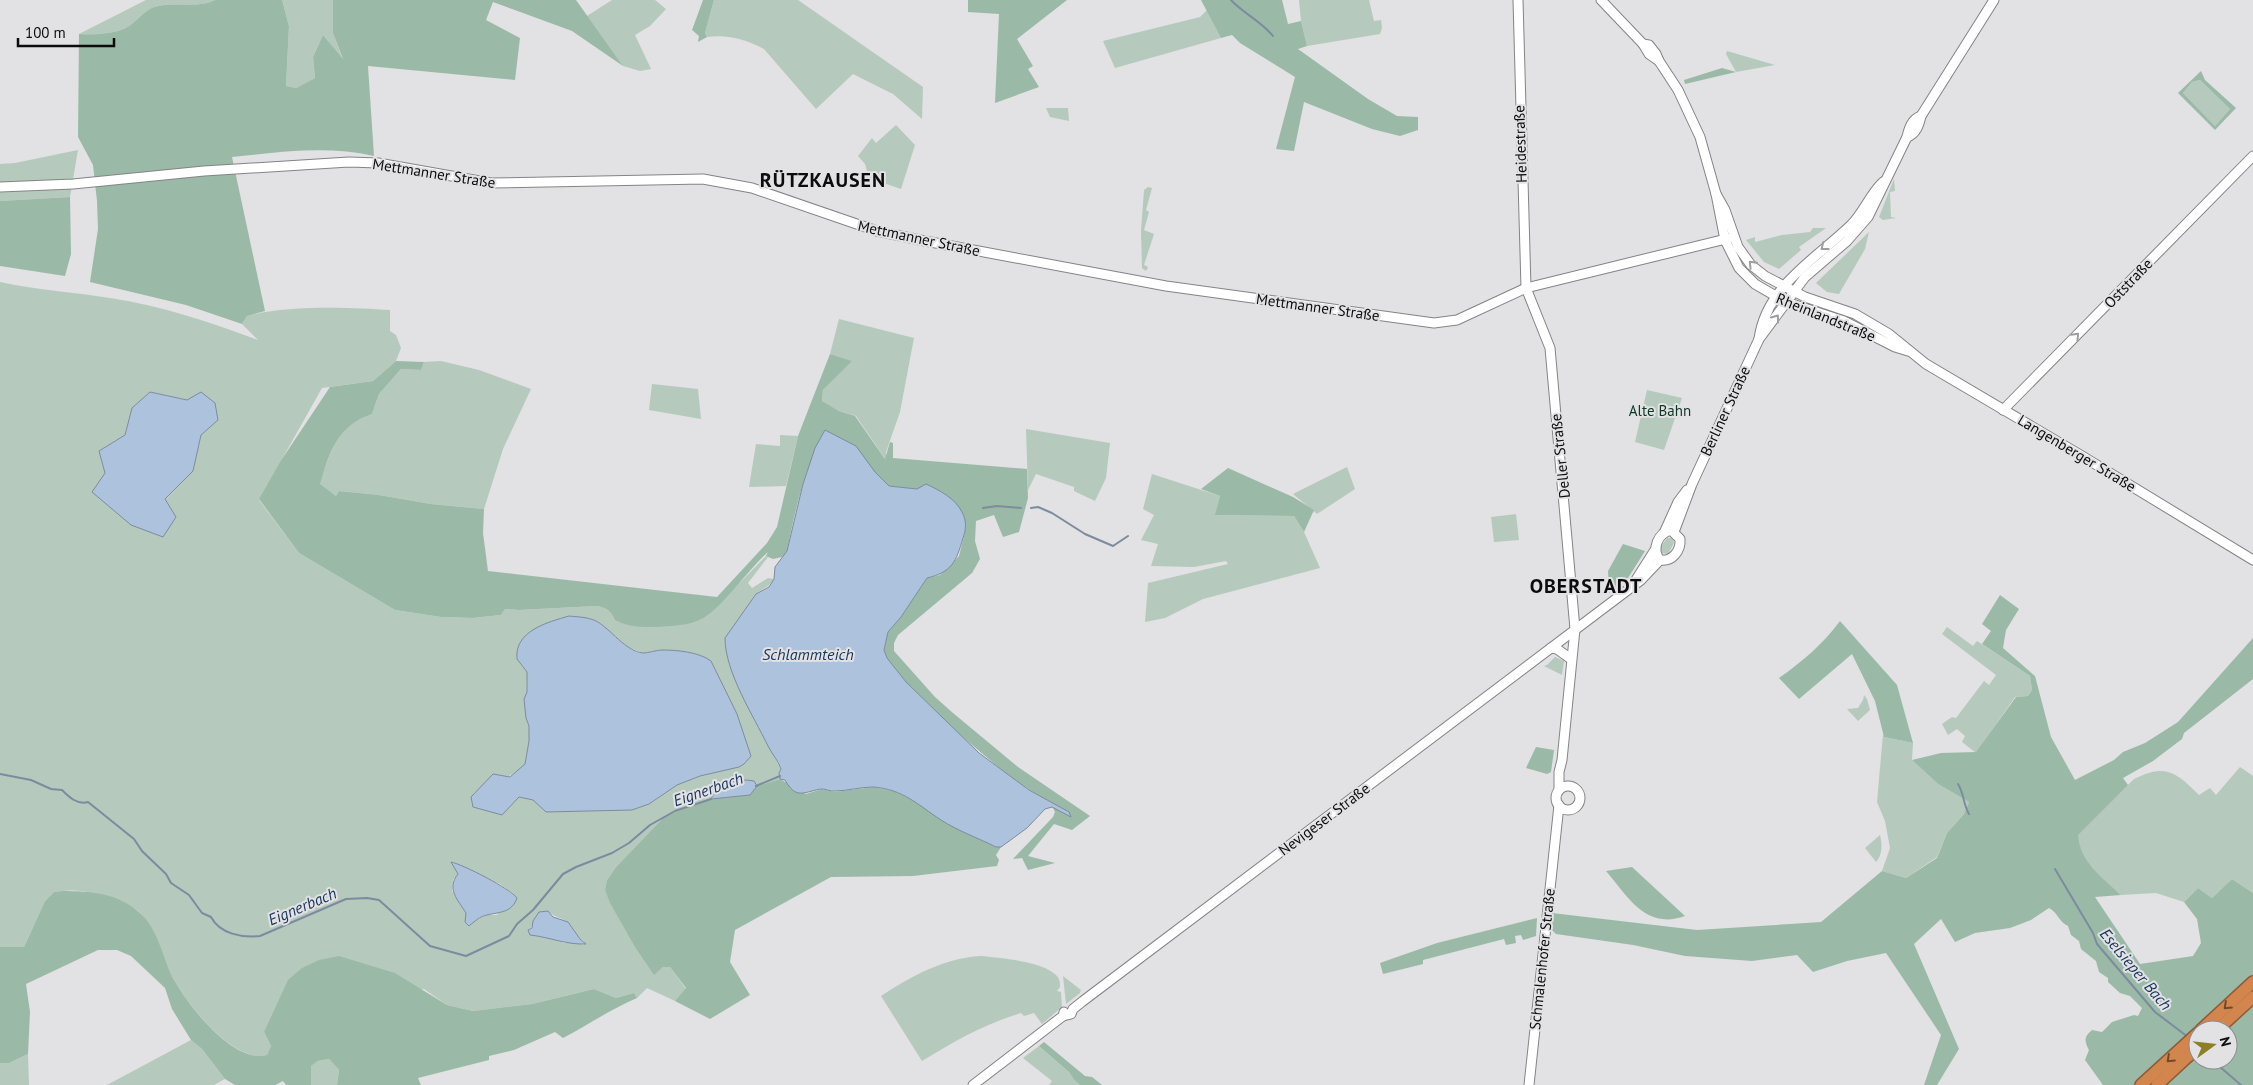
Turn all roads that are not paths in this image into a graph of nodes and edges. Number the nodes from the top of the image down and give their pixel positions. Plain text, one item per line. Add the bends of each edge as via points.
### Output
1 (1518, 0) edge
2 (1601, 0) edge
3 (1994, 0) edge
4 (2253, 156) edge
5 (1884, 181) junction
6 (0, 187) edge
7 (1729, 238) junction
8 (1783, 287) junction
9 (1526, 288) junction
10 (1793, 292) junction
11 (1775, 297) junction
12 (1786, 302) junction
13 (1759, 339) junction
14 (1902, 344) joint
15 (1908, 351) junction
16 (2003, 410) junction
17 (1692, 484) junction
18 (1674, 532) junction
19 (1664, 533) junction
20 (1655, 550) junction
21 (1660, 560) junction
22 (2253, 560) edge
23 (1633, 584) junction
24 (1575, 629) junction
25 (1551, 648) junction
26 (1571, 659) junction
27 (1562, 760) junction
28 (1569, 786) junction
29 (1559, 790) junction
30 (1563, 808) junction
31 (2253, 982) edge
32 (2253, 997) edge
33 (2212, 1020) edge
34 (2228, 1020) edge
35 (2188, 1042) edge
36 (2188, 1056) edge
37 (974, 1085) edge
38 (1528, 1085) edge
39 (2141, 1085) edge
40 (2157, 1085) edge

1 - 9 main road, Heidestraße
2 - 7 main road, Rheinlandstraße via 1643,44 1654,50 1674,82 1704,148
3 - 5 main road via 1921,116 1916,118
16 -> 4 main road, Oststraße
5 -> 8 main road, Berliner Straße via 1851,224
5 - 10 main road, Berliner Straße via 1875,206 1863,223
6 - 9 main road, Mettmanner Straße via 349,162 378,163 491,184 703,178 752,188 877,231 925,241 1166,286 1426,322 1457,320
8 -> 7 main road, Rheinlandstraße via 1751,264
7 - 9 main road, Mettmanner Straße
7 - 11 main road, Rheinlandstraße via 1734,262 1744,274
8 - 10 main road, Rheinlandstraße
8 - 11 main road, Berliner Straße
9 - 24 main road, Deller Straße via 1550,348
10 - 12 main road, Berliner Straße
10 - 14 main road, Rheinlandstraße via 1855,314
11 - 12 main road, Rheinlandstraße
11 - 13 main road, Berliner Straße via 1761,323
13 -> 12 main road, Berliner Straße
12 - 15 main road, Rheinlandstraße via 1844,321
13 - 17 main road, Berliner Straße
14 - 15 main road, Langenberger Straße
15 - 16 main road, Langenberger Straße
16 - 22 main road, Langenberger Straße
17 - 18 main road, Berliner Straße
17 - 19 main road, Berliner Straße via 1678,502
18 - 19 main road
18 - 21 main road via 1680,539 1680,547 1673,558
19 - 20 main road
20 - 21 main road
20 - 23 main road
21 - 23 main road, Nevigeser Straße
23 - 24 main road, Nevigeser Straße
24 - 25 main road, Nevigeser Straße
24 - 26 main road
25 - 26 main road
25 - 37 main road, Nevigeser Straße via 1072,1009 1066,1010 1063,1016
26 - 27 main road
27 - 28 main road
27 - 29 main road
28 - 29 main road
28 - 30 main road via 1578,791 1580,801 1575,808
29 - 30 main road via 1556,799
30 - 38 main road, Schmalenhofer Straße via 1554,832
31 -> 33 highway
32 - 34 highway
35 -> 39 highway
36 - 40 highway

